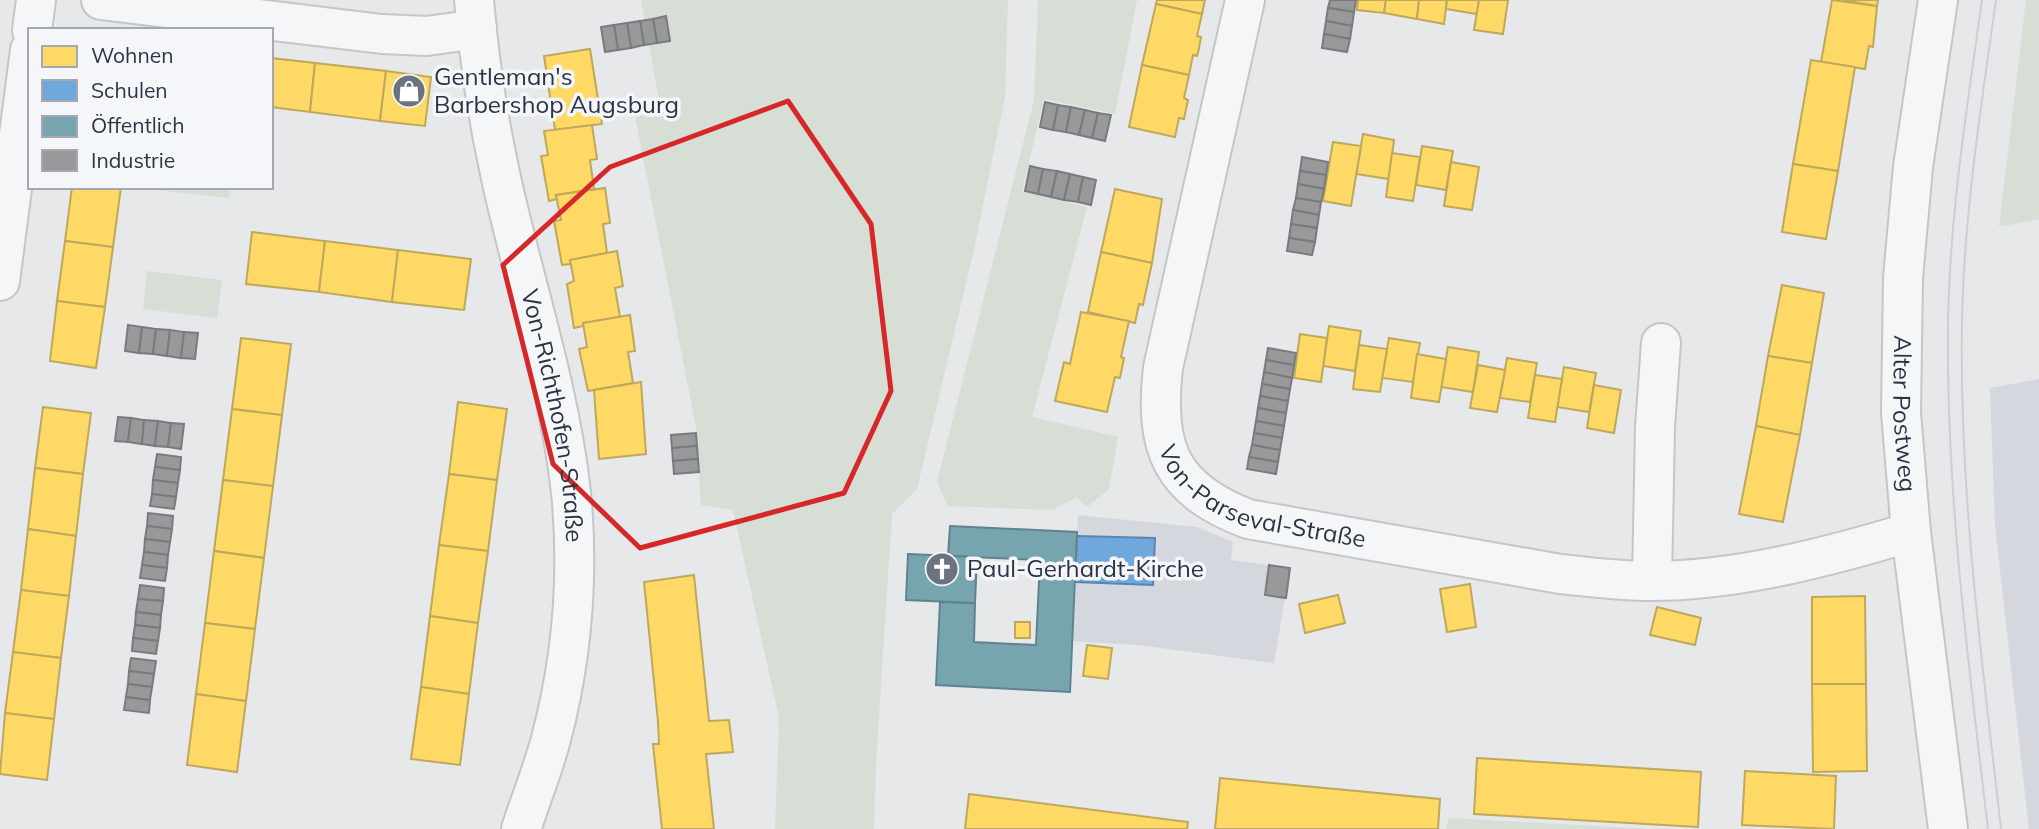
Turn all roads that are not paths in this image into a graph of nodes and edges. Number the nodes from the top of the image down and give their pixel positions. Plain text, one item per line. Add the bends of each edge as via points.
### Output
1 (36, 0) edge
2 (101, 0) edge
3 (1245, 0) edge
4 (1938, 0) edge
5 (475, 15) edge
6 (32, 28) edge
7 (28, 65) edge
8 (0, 281) edge
9 (1661, 343) dead end
10 (1911, 532) junction
11 (1651, 581) junction
12 (521, 829) edge
13 (1948, 829) edge

1 - 6 street
2 - 5 street via 427,36
3 - 11 street, Von-Parseval-Straße via 1163,368 1160,421 1165,447 1179,472 1196,492 1248,519 1560,573
4 - 10 street, Alter Postweg via 1913,167 1903,278 1901,413
5 - 12 street, Von-Richthofen-Straße via 500,177 551,377 572,505 572,592 564,682 551,741
7 - 8 street
9 - 11 street
10 - 11 street, Von-Parseval-Straße via 1788,564 1698,579
10 - 13 street, Alter Postweg

